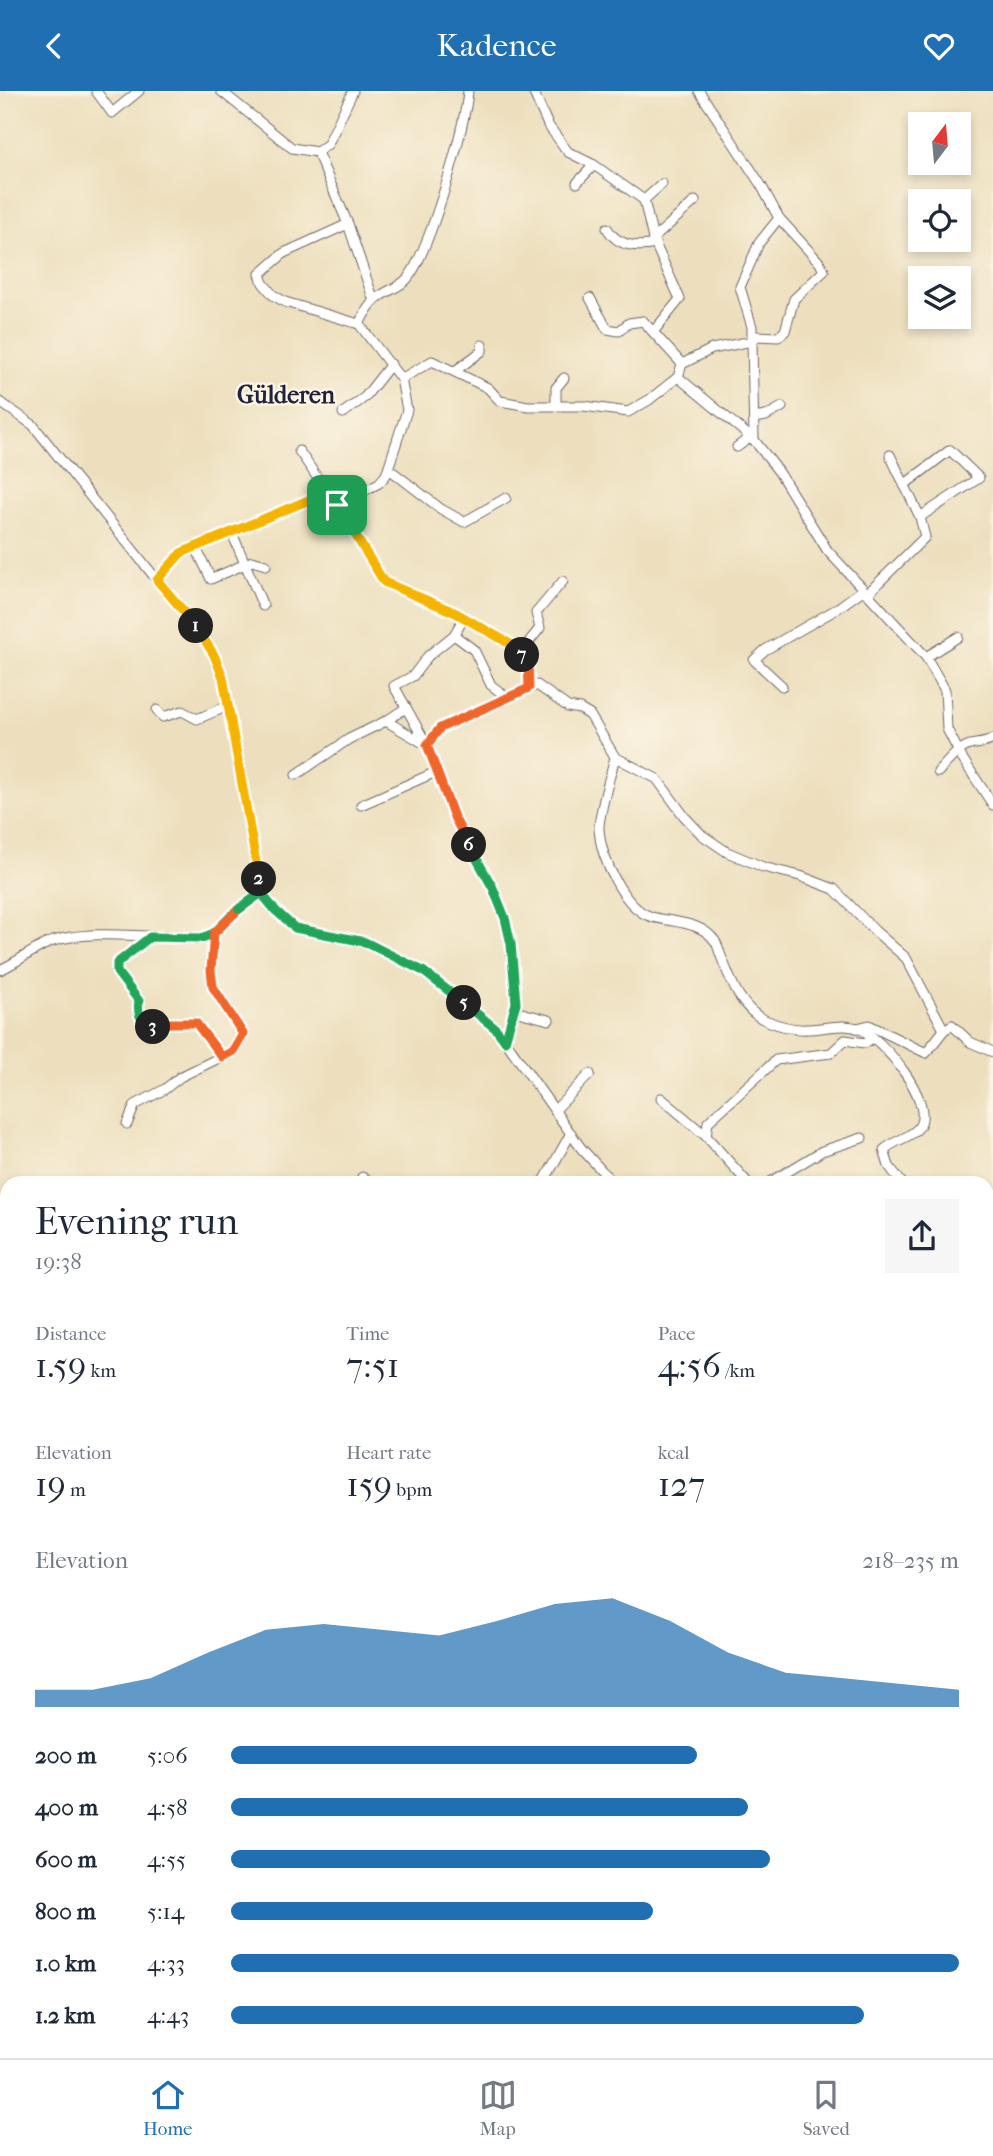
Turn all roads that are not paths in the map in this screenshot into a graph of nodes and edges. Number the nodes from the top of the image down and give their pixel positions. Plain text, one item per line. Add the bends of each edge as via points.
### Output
1 (96, 91) edge
2 (139, 91) edge
3 (221, 91) edge
4 (353, 91) edge
5 (468, 91) edge
6 (533, 91) edge
7 (699, 91) edge
8 (317, 152) junction
9 (594, 165) junction
10 (577, 183) dead end
11 (662, 184) dead end
12 (643, 200) junction
13 (695, 201) dead end
14 (779, 218) junction
15 (348, 224) junction
16 (607, 228) dead end
17 (654, 242) junction
18 (414, 268) junction
19 (428, 268) dead end
20 (590, 298) dead end
21 (374, 300) junction
22 (359, 324) junction
23 (654, 331) junction
24 (752, 341) junction
25 (482, 345) dead end
26 (682, 363) junction
27 (391, 364) junction
28 (455, 372) junction
29 (678, 377) junction
30 (564, 378) dead end
31 (401, 379) junction
32 (0, 402) edge
33 (556, 406) junction
34 (782, 407) dead end
35 (343, 414) dead end
36 (754, 418) junction
37 (753, 438) junction
38 (737, 447) dead end
39 (299, 451) dead end
40 (890, 455) dead end
41 (389, 468) junction
42 (904, 485) junction
43 (506, 498) dead end
44 (339, 504) junction
45 (920, 517) junction
46 (232, 533) junction
47 (196, 548) junction
48 (245, 564) junction
49 (267, 565) dead end
50 (157, 580) junction
51 (563, 581) dead end
52 (869, 592) junction
53 (263, 606) dead end
54 (464, 618) junction
55 (454, 635) junction
56 (958, 637) dead end
57 (520, 653) junction
58 (926, 656) junction
59 (782, 686) dead end
60 (529, 688) junction
61 (508, 698) junction
62 (228, 706) junction
63 (407, 708) junction
64 (157, 710) dead end
65 (386, 721) junction
66 (993, 739) edge
67 (427, 745) junction
68 (958, 752) junction
69 (615, 757) junction
70 (436, 772) junction
71 (938, 772) dead end
72 (296, 775) dead end
73 (361, 805) dead end
74 (993, 805) edge
75 (261, 893) junction
76 (214, 933) junction
77 (150, 937) junction
78 (0, 970) edge
79 (514, 1011) junction
80 (549, 1020) dead end
81 (856, 1028) junction
82 (944, 1030) junction
83 (873, 1038) junction
84 (505, 1041) junction
85 (993, 1052) edge
86 (222, 1057) junction
87 (590, 1074) dead end
88 (660, 1098) dead end
89 (555, 1111) junction
90 (127, 1124) dead end
91 (570, 1133) junction
92 (706, 1136) junction
93 (862, 1138) dead end
94 (547, 1176) edge
95 (607, 1176) edge
96 (742, 1176) edge
97 (781, 1176) edge
98 (897, 1176) edge

1 - 2 street via 112,113
3 - 8 street via 292,148
4 - 8 street via 328,144
5 - 18 street via 443,195
6 - 9 street via 548,125 568,152
7 - 14 street
8 - 15 street
9 - 10 street
9 - 12 street
11 - 12 street
12 - 17 street
13 - 17 street
14 - 24 street via 759,243 740,287
14 - 24 street via 824,271 794,299 785,331 778,337 757,336
15 - 21 street
15 - 22 street via 284,253 260,274 273,295 285,302
16 - 17 street via 619,242 643,247
17 - 23 street via 680,299
18 - 19 street
18 - 21 street via 405,280
20 - 23 street via 607,329 619,331 629,323 643,321
21 - 22 street
22 - 27 street
23 - 26 street
24 - 26 street via 712,349
24 - 36 street
25 - 28 street via 482,351
26 - 29 street
27 - 31 street
27 - 35 street via 365,397
28 - 31 street via 432,361
28 - 33 street via 488,389 500,401
29 - 33 street via 628,412
29 - 37 street
30 - 33 street via 556,389
31 - 41 street via 407,410
32 - 50 street via 33,425
34 - 36 street
36 - 37 street
37 - 38 street
37 - 52 street via 827,550
39 - 44 street via 319,480 327,480
40 - 42 street
41 - 43 street via 464,522
41 - 44 street via 379,483
42 - 45 street
42 - 45 street via 950,450 979,478
44 - 46 street via 316,497
44 - 54 street via 384,582
45 - 52 street via 925,537
46 - 47 street
46 - 48 street
47 - 48 street via 211,579
47 - 50 street via 181,553
48 - 49 street
48 - 53 street
50 - 62 street via 204,635 223,677
51 - 57 street via 536,613 540,628
52 - 58 street
52 - 59 street via 860,591 754,660
54 - 55 street
54 - 57 street
55 - 61 street via 474,650 491,685
55 - 63 street via 428,656 413,676 394,686
56 - 58 street
57 - 60 street via 528,662
58 - 68 street via 944,689 947,729
60 - 61 street
60 - 69 street via 537,685 569,708 590,715
61 - 67 street via 440,728
62 - 64 street via 197,719 182,711 163,717
62 - 75 street
63 - 65 street
63 - 67 street
65 - 67 street
65 - 72 street via 349,739
66 - 68 street
67 - 70 street
68 - 71 street
68 - 74 street
69 - 81 street via 598,829 617,884 631,901 650,917 696,925 705,932 716,942 746,1007 765,1020 795,1028
69 - 82 street via 657,779 702,835 727,852 834,889 906,958
70 - 73 street
70 - 79 street via 505,918
75 - 76 street
75 - 84 street via 295,928 365,942 423,971
76 - 77 street via 202,938
76 - 86 street via 213,987 243,1034 233,1051
77 - 78 street via 67,939 50,943
77 - 86 street via 117,963 117,972 139,1001 137,1011 144,1023 148,1028 196,1023
79 - 80 street
79 - 84 street
81 - 82 street via 869,1025 926,1053
81 - 83 street
82 - 85 street via 952,1025 970,1042
83 - 92 street via 866,1043 845,1040 831,1053 776,1060 708,1122
83 - 98 street via 912,1082 923,1113 912,1134 884,1150
84 - 89 street
86 - 90 street via 135,1105
87 - 89 street
88 - 92 street
89 - 91 street
91 - 94 street
91 - 95 street
92 - 96 street
93 - 97 street via 822,1151

